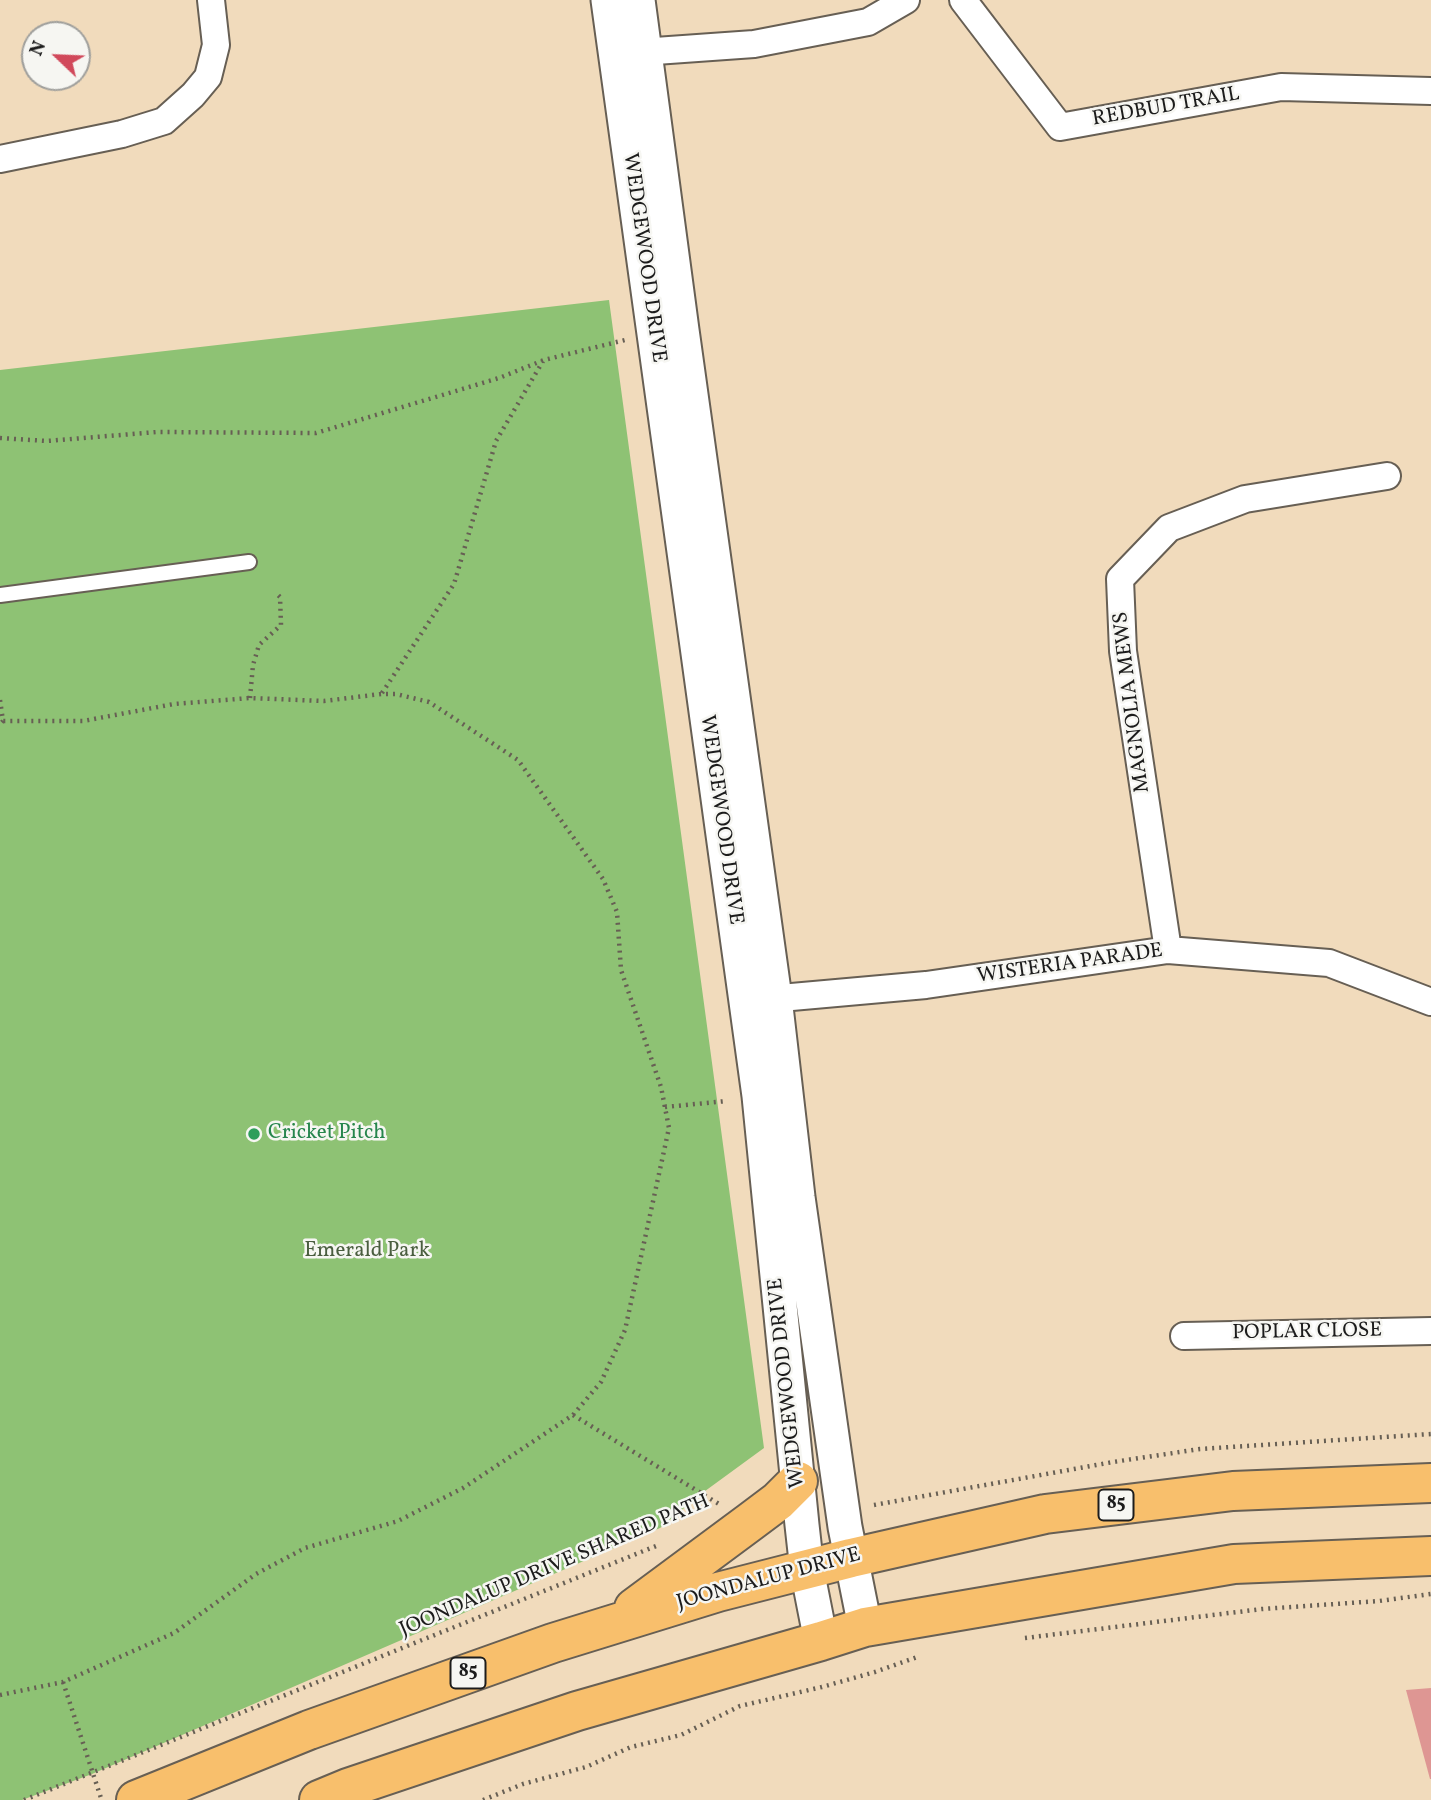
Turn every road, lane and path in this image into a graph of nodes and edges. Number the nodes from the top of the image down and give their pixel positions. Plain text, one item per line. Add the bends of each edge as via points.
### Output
1 (211, 0) edge
2 (608, 0) edge
3 (639, 0) edge
4 (906, 0) edge
5 (963, 0) edge
6 (630, 52) junction
7 (1431, 90) edge
8 (0, 159) edge
9 (653, 334) junction
10 (544, 360) junction
11 (0, 438) edge
12 (1387, 476) dead end
13 (249, 562) dead end
14 (277, 594) dead end
15 (0, 595) edge
16 (381, 694) junction
17 (250, 698) junction
18 (0, 700) edge
19 (1, 723) edge
20 (1168, 950) junction
21 (760, 1000) junction
22 (1431, 1002) edge
23 (759, 1096) junction
24 (665, 1107) junction
25 (1431, 1331) edge
26 (1184, 1336) dead end
27 (573, 1415) junction
28 (1431, 1434) edge
29 (798, 1481) junction
30 (1431, 1483) edge
31 (843, 1513) junction
32 (741, 1516) junction
33 (664, 1542) dead end
34 (1431, 1556) edge
35 (852, 1558) junction
36 (807, 1570) junction
37 (1431, 1594) edge
38 (613, 1624) junction
39 (865, 1627) junction
40 (1020, 1639) dead end
41 (821, 1641) junction
42 (922, 1655) dead end
43 (63, 1682) junction
44 (0, 1695) edge
45 (412, 1766) junction
46 (92, 1774) junction
47 (175, 1792) edge
48 (24, 1800) edge
49 (101, 1800) edge
50 (136, 1800) edge
51 (319, 1800) edge
52 (368, 1800) edge
53 (483, 1800) edge

1 - 8 street via 216,45 208,77 164,121
2 - 6 street, WEDGEWOOD DRIVE
3 - 6 street, WEDGEWOOD DRIVE
4 - 6 street via 868,22 754,44
5 - 7 street, REDBUD TRAIL via 1060,127 1281,87
6 - 9 street, WEDGEWOOD DRIVE
6 - 21 street, WEDGEWOOD DRIVE via 681,330
9 - 10 path
9 - 21 street, WEDGEWOOD DRIVE
10 - 11 path via 316,433 158,432 47,441
10 - 16 path via 496,440 453,584
12 - 20 street, MAGNOLIA MEWS via 1245,499 1169,528 1120,579 1123,651
13 - 15 lane
14 - 17 path via 281,625 259,645
16 - 17 path via 324,701
16 - 24 path via 429,702 518,760 603,879 617,912 621,970
17 - 19 path via 174,704 83,721
18 - 19 path
20 - 21 street, WISTERIA PARADE via 926,985
20 - 22 street, WISTERIA PARADE via 1329,962
21 - 23 street, WEDGEWOOD DRIVE
21 - 31 street, WEDGEWOOD DRIVE via 788,1092 798,1197
23 - 24 path
23 - 29 street, WEDGEWOOD DRIVE
24 - 27 path via 669,1128 625,1330 601,1382
25 - 26 street, POPLAR CLOSE
27 - 32 path
27 - 43 path via 463,1488 398,1521 305,1548 256,1574 174,1633
28 - 31 path via 1200,1449
29 - 32 main road via 778,1501
29 - 36 street, WEDGEWOOD DRIVE
30 - 35 main road, JOONDALUP DRIVE / 85 via 1233,1491 1045,1514
31 - 35 street, WEDGEWOOD DRIVE
32 - 38 main road
33 - 46 path, JOONDALUP DRIVE SHARED PATH
34 - 39 main road via 1234,1564
35 - 36 main road, JOONDALUP DRIVE / 85
35 - 39 street, WEDGEWOOD DRIVE
36 - 38 main road, JOONDALUP DRIVE / 85
36 - 41 street, WEDGEWOOD DRIVE
37 - 40 path
38 - 47 main road, JOONDALUP DRIVE / 85 via 309,1730
39 - 41 main road
41 - 45 main road via 577,1711
42 - 53 path via 876,1672 740,1706 681,1735 631,1747 586,1767
43 - 44 path
43 - 46 path
45 - 51 main road
45 - 52 main road
46 - 48 path, JOONDALUP DRIVE SHARED PATH
46 - 49 path
47 - 50 main road, JOONDALUP DRIVE / 85

